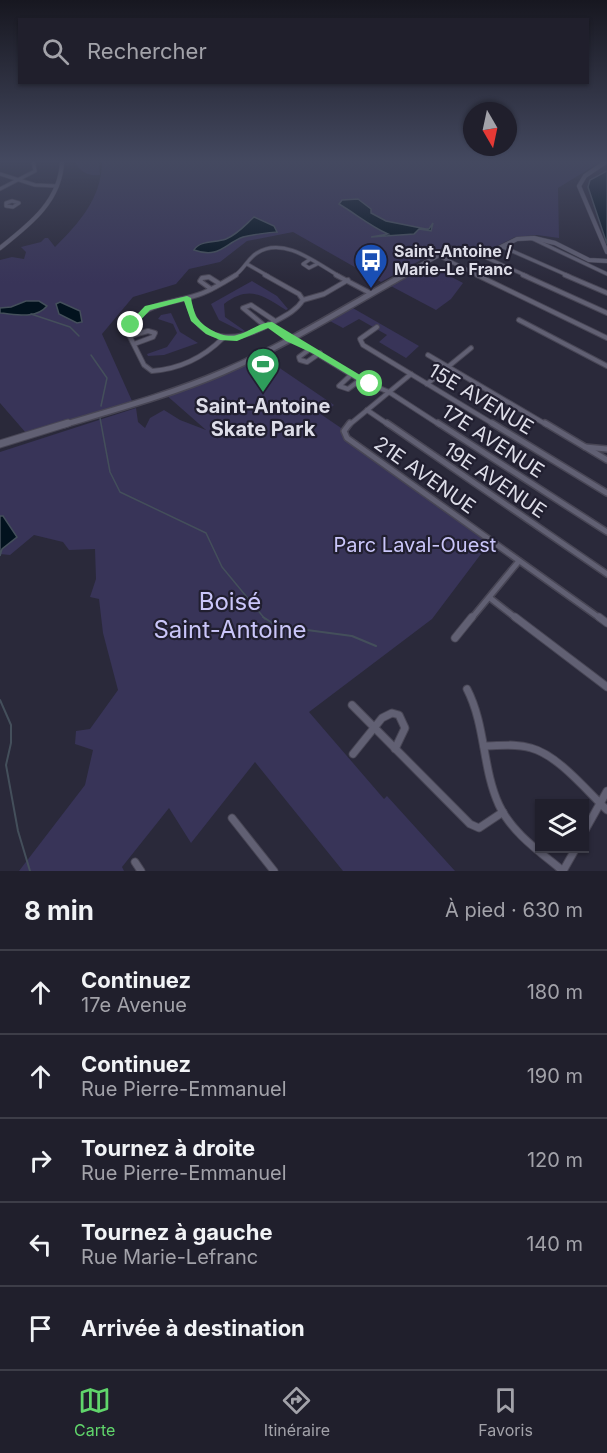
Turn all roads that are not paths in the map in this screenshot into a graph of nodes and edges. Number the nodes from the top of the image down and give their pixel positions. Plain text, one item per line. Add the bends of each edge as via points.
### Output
1 (1, 202) edge
2 (47, 202) edge
3 (586, 202) edge
4 (5, 204) dead end
5 (531, 238) junction
6 (549, 241) junction
7 (544, 244) junction
8 (503, 247) junction
9 (0, 248) edge
10 (483, 252) junction
11 (607, 252) edge
12 (436, 255) junction
13 (309, 260) junction
14 (607, 261) edge
15 (247, 264) junction
16 (317, 264) junction
17 (607, 274) edge
18 (348, 280) junction
19 (220, 284) junction
20 (211, 289) junction
21 (607, 292) edge
22 (370, 293) junction
23 (187, 298) junction
24 (303, 300) junction
25 (607, 313) edge
26 (519, 320) dead end
27 (274, 321) junction
28 (267, 325) junction
29 (377, 327) dead end
30 (130, 336) junction
31 (223, 338) junction
32 (290, 338) junction
33 (607, 338) edge
34 (134, 344) junction
35 (471, 348) dead end
36 (310, 349) junction
37 (320, 353) junction
38 (428, 355) dead end
39 (607, 366) edge
40 (448, 367) junction
41 (352, 374) junction
42 (411, 374) junction
43 (360, 380) junction
44 (426, 384) junction
45 (389, 392) junction
46 (367, 410) junction
47 (0, 444) edge
48 (585, 447) junction
49 (607, 449) edge
50 (607, 460) edge
51 (607, 493) edge
52 (607, 532) edge
53 (519, 561) junction
54 (607, 574) edge
55 (490, 597) junction
56 (607, 623) edge
57 (455, 638) dead end
58 (607, 687) edge
59 (468, 689) dead end
60 (352, 705) dead end
61 (375, 728) junction
62 (484, 746) junction
63 (396, 749) junction
64 (353, 754) dead end
65 (607, 791) edge
66 (600, 804) junction
67 (607, 810) edge
68 (503, 812) junction
69 (232, 818) dead end
70 (589, 825) edge
71 (574, 853) edge
72 (135, 862) dead end
73 (141, 871) edge
74 (274, 871) edge
75 (563, 871) edge

1 - 4 street
2 - 9 street
3 - 11 street
5 - 6 street
5 - 7 street
5 - 8 street via 517,239
6 - 7 street
6 - 14 street via 589,260
7 - 17 street
8 - 10 street
8 - 21 street
10 - 12 street via 455,248
10 - 25 street via 496,262
12 - 22 street
12 - 33 street
13 - 15 street via 288,248 279,248 258,252
13 - 16 street
13 - 16 street via 303,264 309,268
15 - 19 street
15 - 24 street
16 - 18 street
18 - 22 street
18 - 24 street via 324,294
19 - 20 street
19 - 20 street via 202,278 200,281
20 - 23 street
22 - 32 street
23 - 30 street via 143,311 129,329
23 - 31 street via 197,323
24 - 27 street via 298,309
26 - 39 street
27 - 28 street
27 - 28 street, 17E AVENUE via 251,305 244,306 243,310
28 - 31 street via 242,338
28 - 32 street, 17E AVENUE
29 - 42 street, 15E AVENUE via 360,339 361,344
30 - 34 street
30 - 34 street via 151,330 155,333
31 - 34 street via 208,353 159,370 148,369
32 - 36 street, 17E AVENUE
32 - 47 street via 196,383
35 - 40 street
36 - 37 street, 17E AVENUE
36 - 37 street via 300,360 307,362
37 - 41 street, 17E AVENUE
38 - 40 street
40 - 44 street
40 - 48 street
41 - 43 street, 17E AVENUE
41 - 43 street via 339,386 348,389
42 - 44 street, 15E AVENUE
42 - 45 street
43 - 45 street, 17E AVENUE
44 - 51 street, 15E AVENUE
45 - 46 street
45 - 52 street, 17E AVENUE
46 - 53 street, 21E AVENUE via 346,427 345,432 355,444
46 - 54 street, 19E AVENUE
48 - 49 street
48 - 50 street
53 - 55 street
53 - 56 street, 21E AVENUE
55 - 57 street
55 - 58 street
59 - 62 street
60 - 61 street
61 - 63 street
61 - 63 street via 387,715 399,716 406,728
61 - 64 street
62 - 66 street via 535,749
62 - 68 street via 494,792
63 - 68 street via 475,827
65 - 66 street
66 - 67 street
66 - 70 street
68 - 75 street
69 - 74 street
71 - 75 street
72 - 73 street

